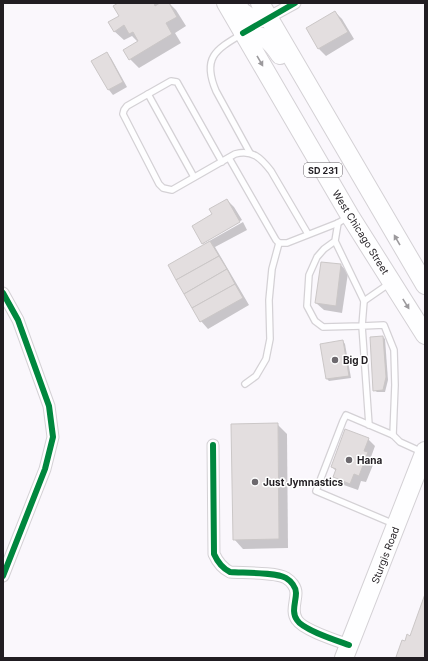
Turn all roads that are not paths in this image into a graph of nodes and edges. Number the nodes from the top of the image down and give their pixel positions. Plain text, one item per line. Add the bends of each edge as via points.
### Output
1 (226, 3) edge
2 (237, 3) edge
3 (295, 3) edge
4 (264, 10) edge
5 (243, 33) junction
6 (148, 94) junction
7 (328, 122) junction
8 (250, 153) junction
9 (229, 158) junction
10 (222, 162) junction
11 (194, 177) junction
12 (344, 219) junction
13 (308, 234) junction
14 (335, 241) junction
15 (279, 243) junction
16 (412, 265) junction
17 (425, 278) edge
18 (392, 282) junction
19 (425, 285) edge
20 (3, 293) edge
21 (364, 301) junction
22 (362, 326) junction
23 (425, 335) edge
24 (245, 384) dead end
25 (369, 425) junction
26 (393, 435) junction
27 (213, 444) dead end
28 (422, 463) edge
29 (396, 525) junction
30 (3, 576) edge
31 (347, 652) edge

1 - 5 main road, West Chicago Street / SD 231
2 - 4 main road via 241,11 251,18
3 - 4 street
4 - 5 street
4 - 7 main road, SD 231
5 - 7 main road via 268,38 299,87
5 - 8 lane via 218,50 210,63 210,71 216,91
5 -> 12 main road, West Chicago Street / SD 231
6 - 10 lane via 171,81 177,82
6 - 11 lane
6 - 11 lane via 127,106 123,114 159,184 172,190
16 -> 7 main road, SD 231
8 - 9 lane via 243,152
8 - 13 lane via 264,162 271,171
9 - 10 lane
9 - 15 lane
10 - 11 lane
12 - 13 lane
12 - 14 lane
12 - 18 main road, West Chicago Street / SD 231
13 - 15 lane via 287,243
14 - 21 lane
14 - 22 lane via 317,256 309,275 307,306 315,321 323,327
15 - 24 lane via 272,269 269,300 270,338 266,358 256,376
16 - 17 main road
16 - 19 main road, SD 231
18 - 21 lane
18 -> 23 main road, West Chicago Street / SD 231
20 - 30 street via 18,320 49,406 53,437 45,469
21 - 22 lane
22 - 25 lane
22 - 26 lane via 384,325 394,350
25 - 26 lane
25 - 29 lane via 346,415 316,491
26 - 28 lane
27 - 31 street via 214,554 218,563 230,572 286,578 295,586 294,610 297,621
28 - 29 main road, Sturgis Road
29 - 31 main road, Sturgis Road

